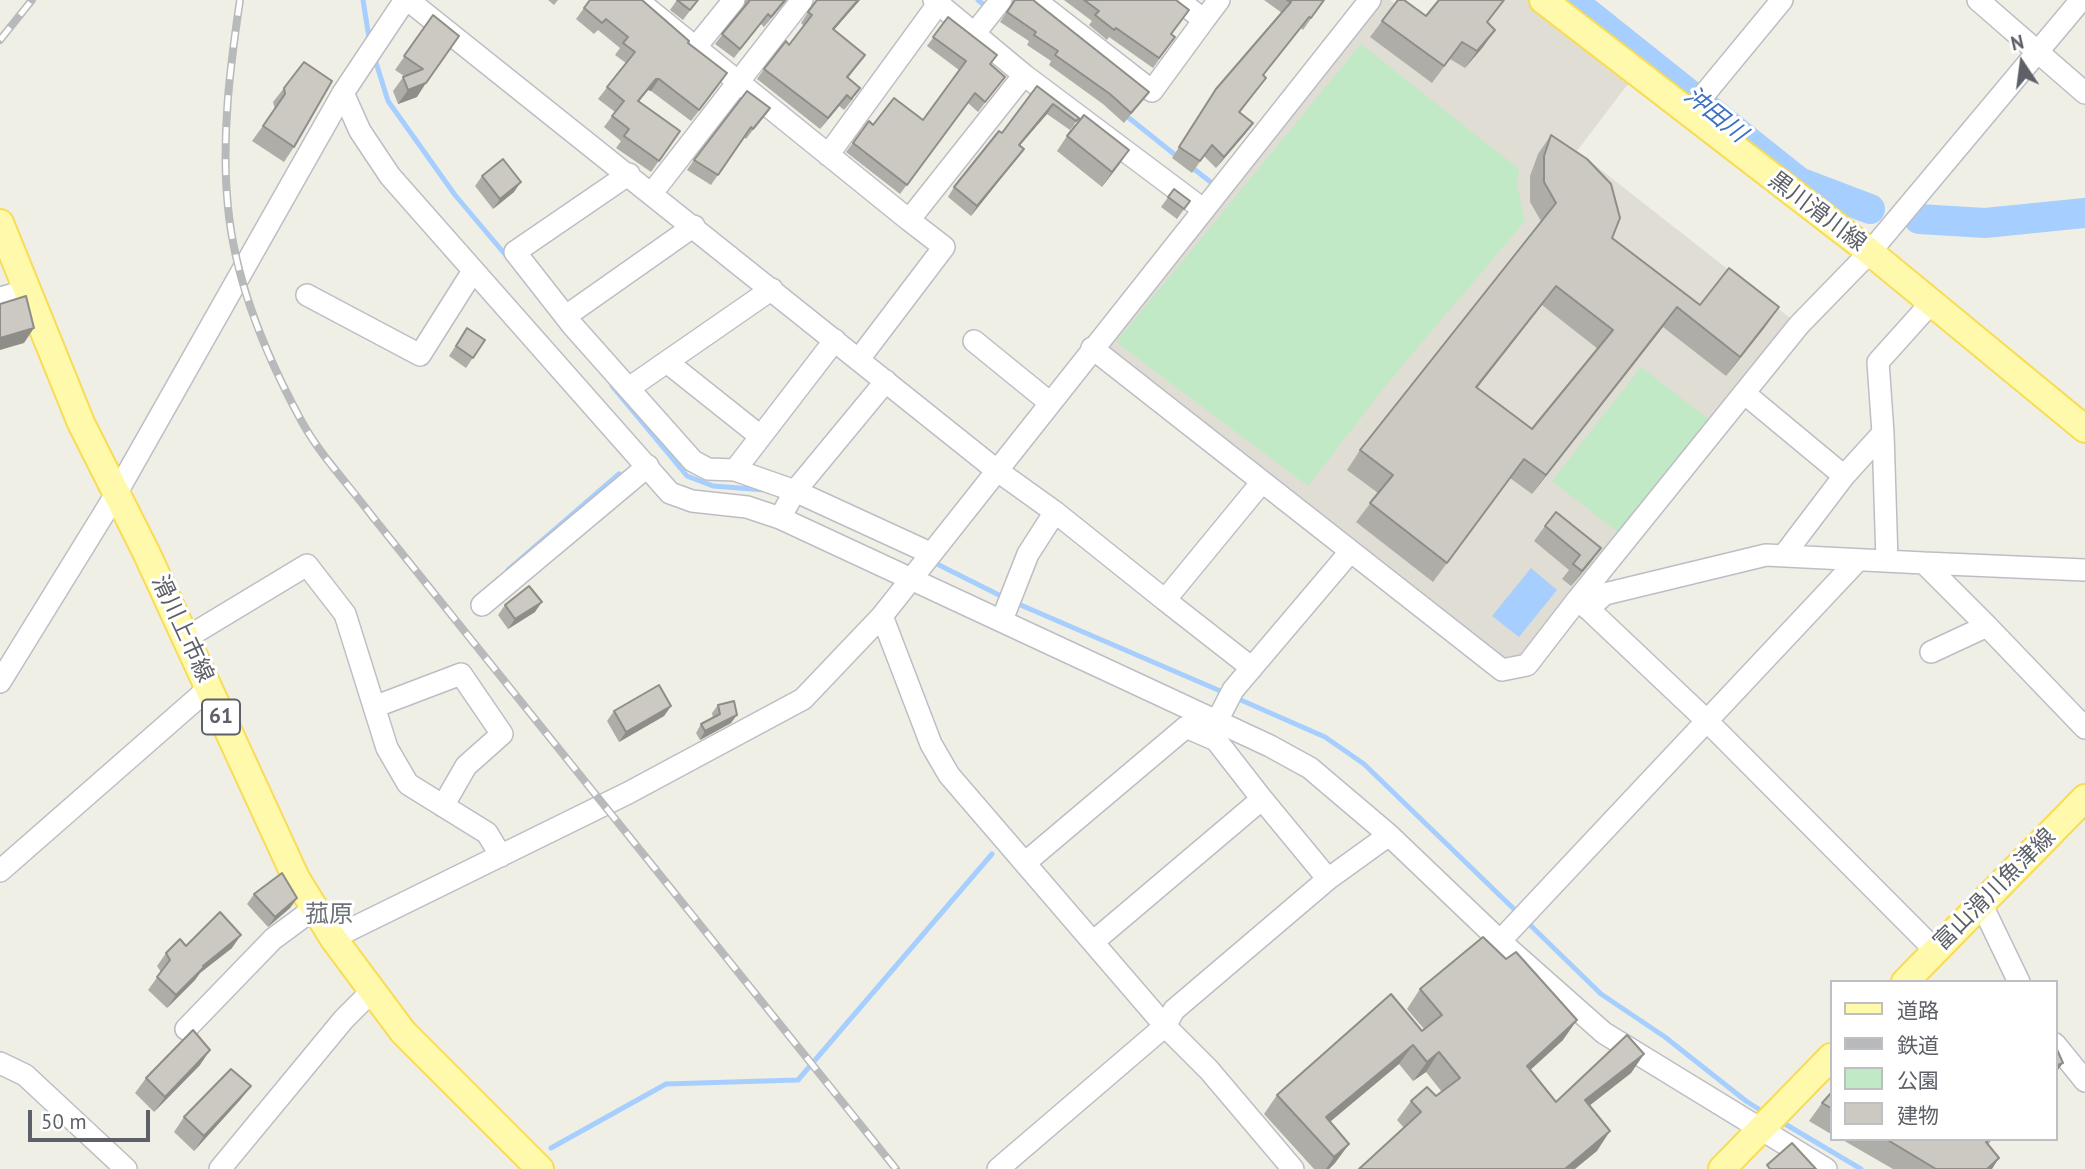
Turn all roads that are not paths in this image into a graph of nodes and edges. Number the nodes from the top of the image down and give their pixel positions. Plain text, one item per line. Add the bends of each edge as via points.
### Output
1 (407, 0) edge
2 (636, 0) edge
3 (734, 0) edge
4 (802, 0) edge
5 (1001, 0) edge
6 (1035, 0) edge
7 (1178, 0) edge
8 (1219, 0) edge
9 (1370, 0) edge
10 (1783, 0) edge
11 (1978, 0) edge
12 (2081, 0) edge
13 (936, 2) edge
14 (1557, 4) edge
15 (1204, 20) junction
16 (974, 34) junction
17 (695, 48) junction
18 (2036, 51) junction
19 (1024, 75) junction
20 (737, 82) junction
21 (345, 88) junction
22 (2085, 93) edge
23 (1692, 117) junction
24 (828, 155) junction
25 (628, 174) junction
26 (652, 193) junction
27 (1204, 210) junction
28 (909, 220) junction
29 (0, 223) edge
30 (694, 226) junction
31 (1870, 252) junction
32 (473, 271) junction
33 (772, 289) junction
34 (26, 291) junction
35 (307, 295) dead end
36 (0, 298) edge
37 (1931, 303) junction
38 (566, 316) junction
39 (835, 340) junction
40 (974, 341) dead end
41 (1092, 348) junction
42 (859, 359) junction
43 (667, 362) junction
44 (886, 381) junction
45 (629, 388) junction
46 (1744, 393) junction
47 (1049, 402) junction
48 (2085, 429) edge
49 (1883, 433) junction
50 (760, 436) junction
51 (648, 466) junction
52 (735, 470) junction
53 (995, 470) junction
54 (1844, 476) junction
55 (1262, 482) junction
56 (795, 491) junction
57 (116, 494) junction
58 (1055, 512) junction
59 (780, 518) junction
60 (1350, 552) junction
61 (930, 553) junction
62 (1784, 555) junction
63 (1858, 560) junction
64 (1887, 561) junction
65 (1924, 563) junction
66 (2085, 570) edge
67 (912, 577) junction
68 (1165, 600) junction
69 (1583, 604) junction
70 (482, 605) dead end
71 (882, 617) junction
72 (1002, 620) junction
73 (1987, 626) junction
74 (186, 638) junction
75 (1931, 652) dead end
76 (1252, 668) junction
77 (0, 682) edge
78 (209, 688) junction
79 (374, 707) junction
80 (1707, 721) junction
81 (1216, 723) junction
82 (2085, 728) edge
83 (2085, 798) edge
84 (1262, 799) junction
85 (443, 806) junction
86 (1389, 835) junction
87 (501, 856) junction
88 (1026, 862) junction
89 (0, 871) edge
90 (1328, 879) junction
91 (1981, 903) junction
92 (315, 908) junction
93 (333, 938) junction
94 (1500, 941) junction
95 (1093, 942) junction
96 (1936, 950) junction
97 (1907, 980) edge
98 (2018, 980) edge
99 (372, 991) junction
100 (1165, 1026) junction
101 (186, 1029) dead end
102 (2057, 1046) edge
103 (1829, 1058) edge
104 (0, 1063) edge
105 (2085, 1081) edge
106 (1760, 1129) junction
107 (126, 1169) edge
108 (220, 1169) edge
109 (540, 1169) edge
110 (999, 1169) edge
111 (1293, 1169) edge
112 (1722, 1169) edge
113 (1826, 1169) edge

1 - 21 street
1 - 25 street
2 - 17 street
3 - 17 street
4 - 20 street
5 - 16 street
6 - 15 street via 1153,91
7 - 15 street
8 - 15 street
9 - 27 street
10 - 23 street via 1702,97
11 - 18 street
12 - 18 street
13 - 16 street
13 - 24 street
14 - 23 main road, 黒川滑川線
16 - 19 street
17 - 20 street
18 - 22 street
18 - 31 street
19 - 27 street
19 - 28 street
20 - 24 street
20 - 26 street
21 - 32 street via 360,131 390,176
21 - 57 street
23 - 31 main road, 黒川滑川線
24 - 28 street
25 - 26 street
25 - 38 street via 514,252
26 - 30 street
27 - 41 street
28 - 42 street via 944,247
29 - 34 main road, 滑川上市線 / 61
30 - 33 street
30 - 38 street
31 - 37 main road, 黒川滑川線
31 - 46 street via 1799,325
32 - 35 street via 420,355
32 - 51 street
33 - 39 street
33 - 43 street
34 - 36 street
34 - 57 main road, 滑川上市線 / 61 via 80,423
37 - 48 main road, 黒川滑川線
37 - 49 street via 1878,362
38 - 45 street
39 - 42 street
39 - 50 street
40 - 47 street
41 - 47 street
41 - 55 street
42 - 44 street
43 - 45 street
43 - 50 street
44 - 53 street
44 - 56 street
45 - 52 street via 693,461 708,469
46 - 54 street
46 - 69 street
47 - 53 street
49 - 54 street
49 - 64 street
50 - 52 street
51 - 59 street via 670,493
51 - 70 street
52 - 56 street
53 - 58 street
53 - 61 street
54 - 62 street
55 - 60 street
55 - 68 street
56 - 59 street
56 - 61 street
57 - 74 main road, 滑川上市線 / 61
57 - 77 street
58 - 68 street
58 - 72 street via 1028,554
59 - 67 street
60 - 69 street via 1502,670 1527,664
60 - 76 street
61 - 67 street
62 - 63 street
62 - 69 street via 1766,555 1605,594
63 - 64 street
63 - 80 street
64 - 65 street
65 - 66 street
65 - 73 street
67 - 71 street
67 - 72 street
68 - 76 street
69 - 80 street
71 - 87 street via 803,699 738,737
71 - 88 street via 931,744 949,775
72 - 81 street
73 - 75 street
73 - 82 street
74 - 78 main road, 滑川上市線 / 61
74 - 79 street via 307,565 345,614
76 - 81 street via 1233,690
78 - 89 street
78 - 92 main road, 滑川上市線 / 61 via 259,803
79 - 85 street via 387,748 408,784
79 - 85 street via 461,674 502,734 466,766
80 - 94 street
80 - 96 street
81 - 86 street via 1310,768
83 - 91 main road, 富山滑川魚津線
84 - 88 street via 1216,740 1186,727
84 - 90 street
84 - 95 street
85 - 87 street via 487,833
86 - 90 street
86 - 94 street
87 - 93 street
88 - 95 street
90 - 100 street via 1174,1010
91 - 96 main road, 富山滑川魚津線
91 - 98 street
92 - 93 main road, 滑川上市線 / 61
92 - 101 street via 273,939
93 - 99 main road, 滑川上市線 / 61
94 - 106 street via 1604,1033
95 - 100 street
96 - 97 main road, 富山滑川魚津線
99 - 108 street
99 - 109 main road, 滑川上市線 / 61 via 404,1032
100 - 110 street
100 - 111 street
102 - 105 street
103 - 106 main road
104 - 107 street via 25,1075
106 - 112 main road
106 - 113 street

